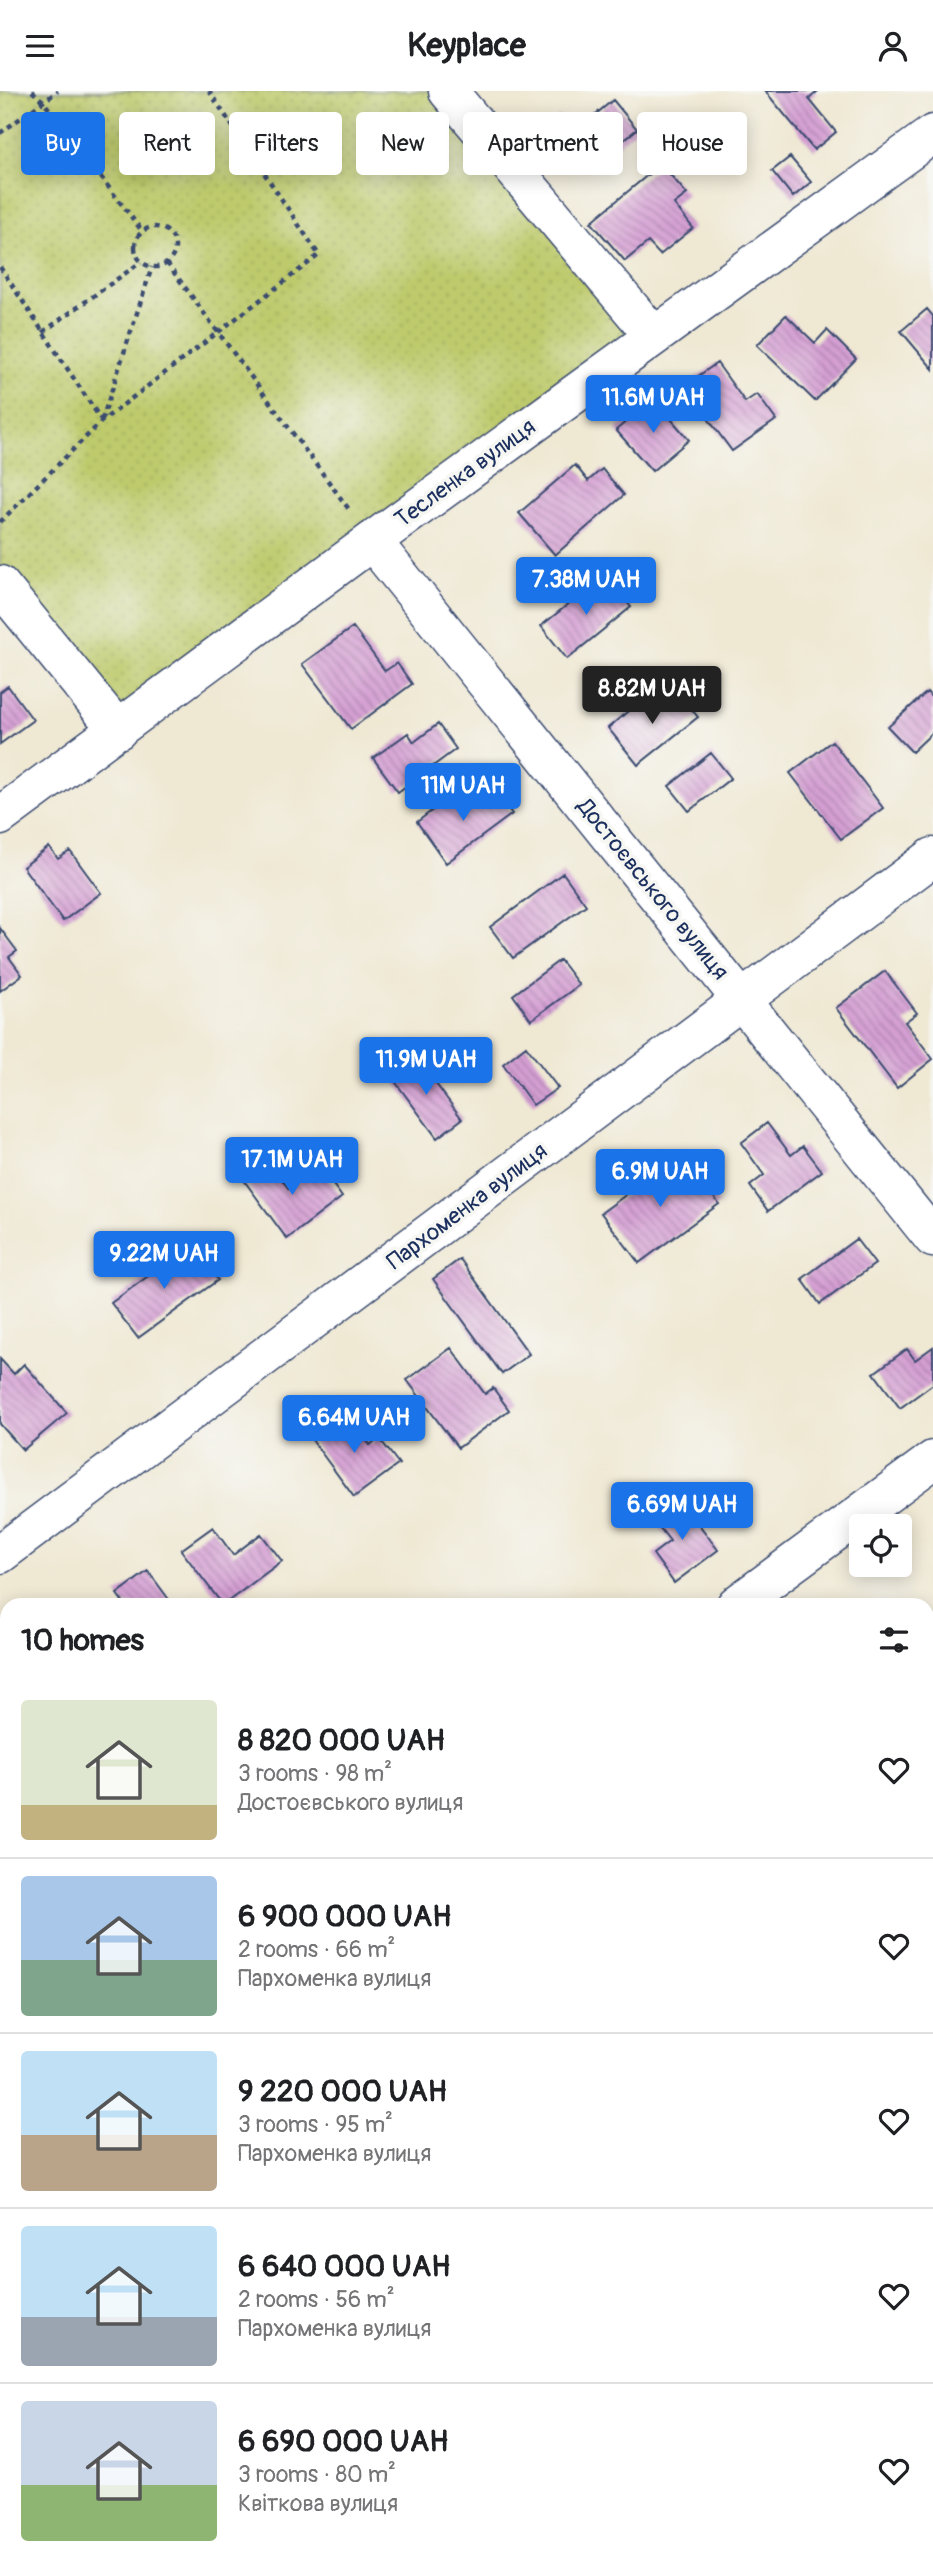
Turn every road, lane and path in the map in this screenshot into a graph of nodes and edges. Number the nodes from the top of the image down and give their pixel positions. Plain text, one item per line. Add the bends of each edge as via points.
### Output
1 (32, 91) edge
2 (58, 91) edge
3 (209, 91) edge
4 (448, 91) edge
5 (43, 101) junction
6 (0, 133) edge
7 (933, 134) edge
8 (142, 230) junction
9 (141, 262) junction
10 (167, 263) junction
11 (0, 267) edge
12 (152, 267) junction
13 (43, 332) junction
14 (219, 332) junction
15 (654, 336) junction
16 (102, 421) junction
17 (0, 522) edge
18 (372, 541) junction
19 (0, 585) edge
20 (118, 730) junction
21 (0, 816) edge
22 (933, 857) edge
23 (743, 1001) junction
24 (933, 1238) edge
25 (933, 1460) edge
26 (0, 1554) edge
27 (746, 1598) edge

1 - 5 path
2 - 5 path
3 - 14 path via 319,255
4 - 15 street
5 - 6 path
5 - 8 path
7 - 15 street, Тесленка вулиця
8 - 9 path via 134,246
8 - 10 path via 162,228 171,234 175,244
9 - 12 path
9 - 13 path
10 - 12 path
10 - 14 path
11 - 13 path
12 - 16 path
13 - 16 path
14 - 16 path
14 - 18 path
15 - 18 street, Тесленка вулиця
16 - 17 path
18 - 20 street, Тесленка вулиця
18 - 23 street, Достоєвського вулиця
19 - 20 street
20 - 21 street, Тесленка вулиця
22 - 23 street, Пархоменка вулиця
23 - 24 street, Достоєвського вулиця
23 - 26 street, Пархоменка вулиця
25 - 27 street

